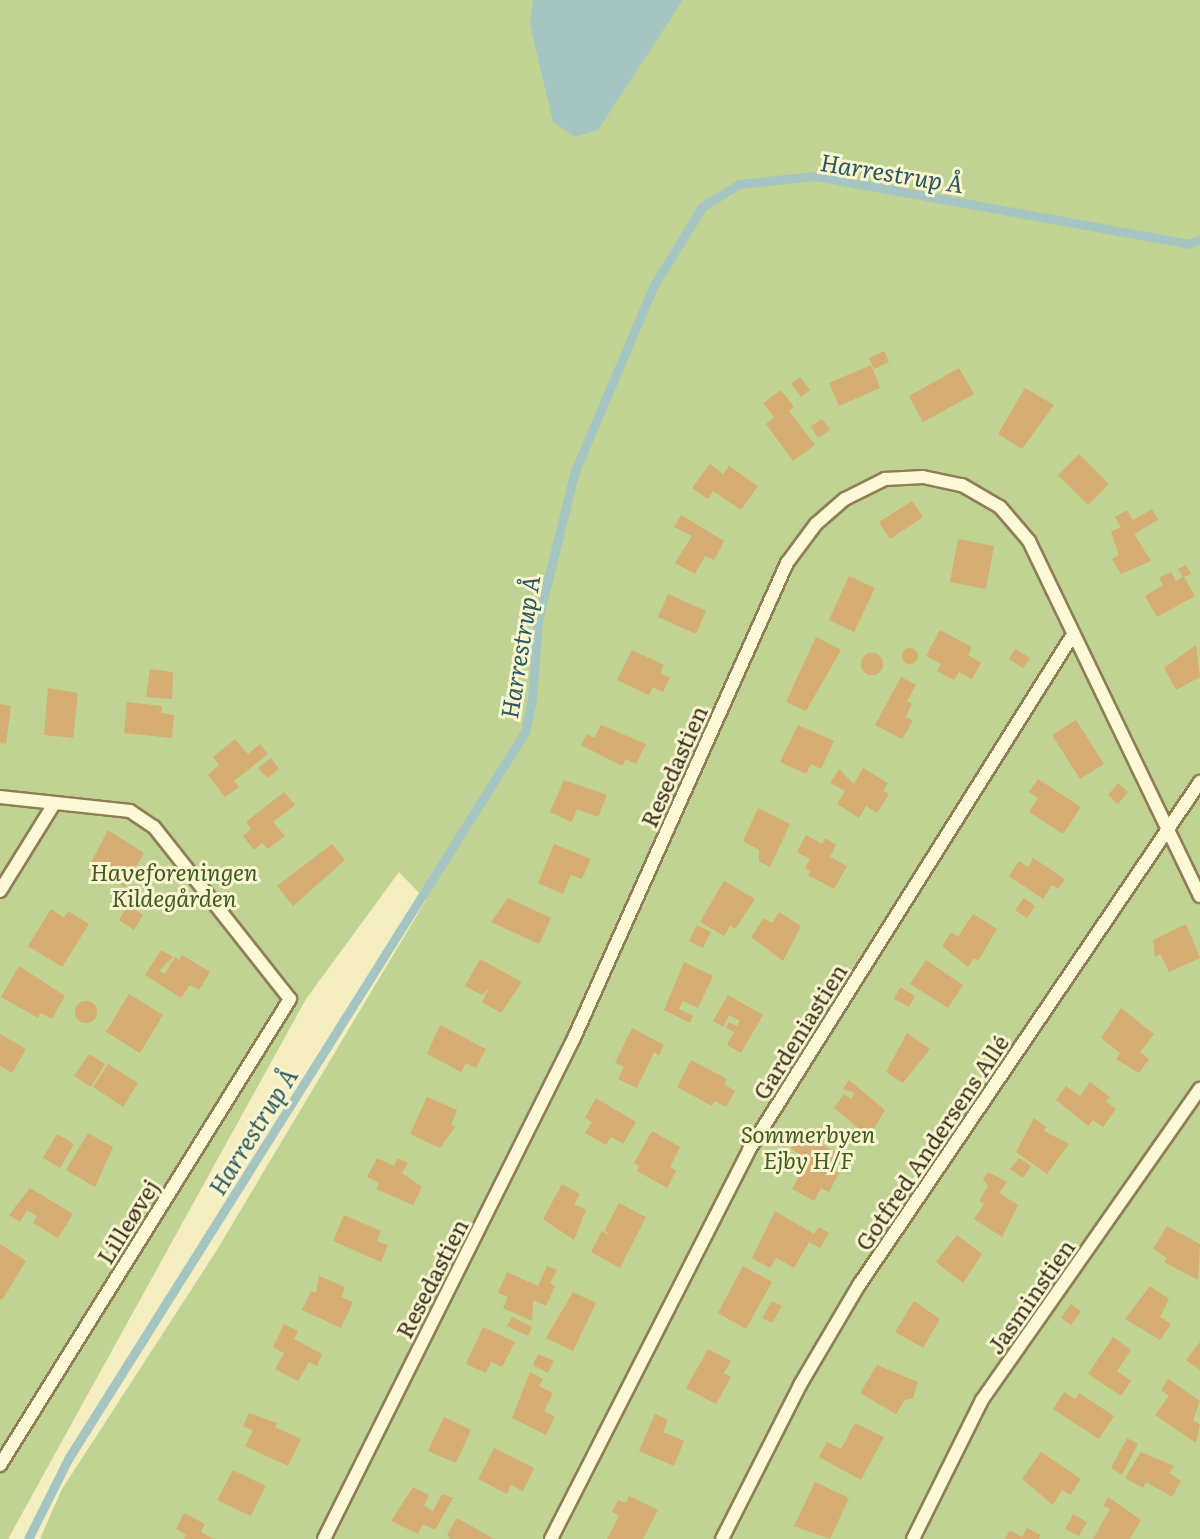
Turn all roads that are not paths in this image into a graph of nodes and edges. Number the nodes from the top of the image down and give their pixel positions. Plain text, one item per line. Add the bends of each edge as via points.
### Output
1 (1072, 636) junction
2 (1200, 782) edge
3 (0, 797) edge
4 (54, 804) junction
5 (1169, 827) junction
6 (0, 891) edge
7 (1200, 896) edge
8 (1200, 1089) edge
9 (0, 1465) edge
10 (324, 1539) edge
11 (551, 1539) edge
12 (722, 1539) edge
13 (913, 1539) edge

1 - 5 lane, Resedastien
1 - 10 lane, Resedastien via 1029,541 1000,507 962,485 923,477 885,479 845,499 816,524 787,563 574,1038
1 - 11 lane, Gardeniastien via 749,1150
2 - 5 lane, Gotfred Andersens Allé
3 - 4 lane
4 - 6 lane
4 - 9 lane, Lilleøvej via 130,811 154,828 290,999
5 - 7 lane, Resedastien
5 - 12 lane, Gotfred Andersens Allé via 859,1286 800,1385
8 - 13 lane, Jasminstien via 982,1400

